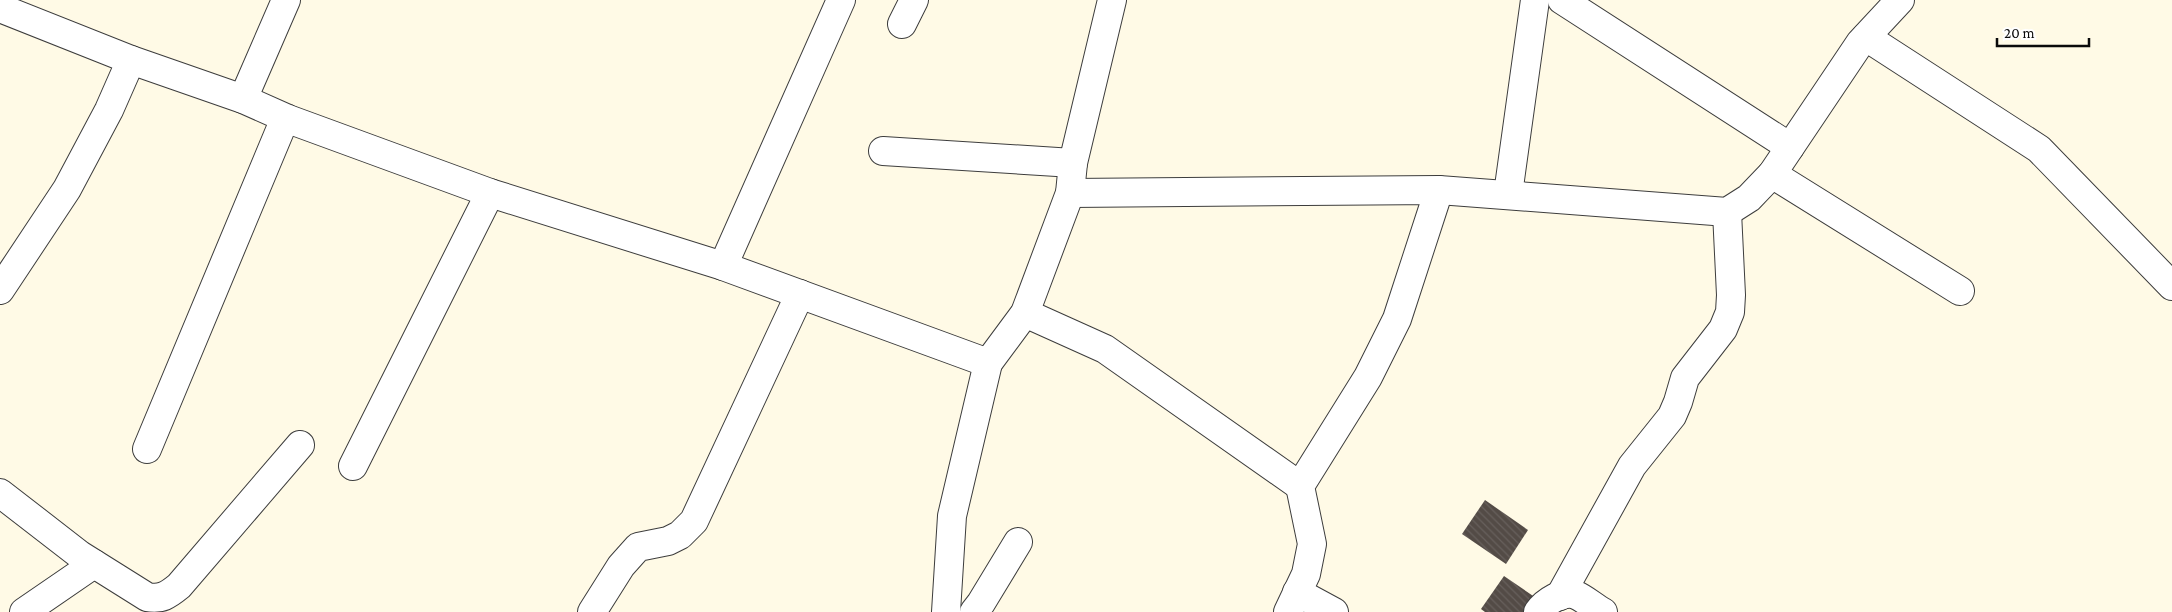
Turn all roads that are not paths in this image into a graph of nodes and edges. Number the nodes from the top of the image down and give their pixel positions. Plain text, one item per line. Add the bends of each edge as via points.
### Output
1 (286, 0) edge
2 (841, 0) edge
3 (914, 0) edge
4 (1112, 0) edge
5 (1535, 0) edge
6 (1562, 0) edge
7 (1900, 0) edge
8 (0, 8) edge
9 (902, 24) dead end
10 (1866, 37) junction
11 (131, 60) junction
12 (243, 99) junction
13 (288, 119) junction
14 (1790, 147) junction
15 (883, 151) dead end
16 (1073, 162) junction
17 (1772, 174) junction
18 (1439, 190) junction
19 (490, 193) junction
20 (1070, 193) junction
21 (1508, 194) junction
22 (1728, 212) junction
23 (723, 266) junction
24 (3, 281) edge
25 (2172, 286) edge
26 (1960, 291) dead end
27 (800, 294) junction
28 (1024, 313) junction
29 (988, 362) junction
30 (300, 445) dead end
31 (147, 448) dead end
32 (353, 466) dead end
33 (1300, 486) junction
34 (1, 497) edge
35 (1018, 542) dead end
36 (94, 564) junction
37 (1293, 602) edge
38 (1549, 604) edge
39 (24, 612) edge
40 (592, 612) edge
41 (946, 612) edge
42 (974, 612) edge
43 (1334, 612) edge
44 (1603, 612) edge

1 - 12 street
2 - 23 street
3 - 9 street
4 - 16 street
5 - 21 street
6 - 14 street
7 - 10 street
8 - 11 street
10 - 14 street
10 - 25 street via 2039,149
11 - 12 street
11 - 24 street via 109,110 67,189
12 - 13 street
13 - 19 street
13 - 31 street via 281,128
14 - 17 street
15 - 16 street
16 - 20 street
17 - 22 street via 1749,198
17 - 26 street
18 - 20 street
18 - 21 street
18 - 33 street via 1396,319 1368,377
19 - 23 street
19 - 32 street
20 - 28 street
21 - 22 street
22 - 38 street via 1731,294 1730,312 1723,329 1684,378 1672,416 1632,466
23 - 27 street
27 - 29 street
27 - 40 street via 694,521 680,535 668,541 638,547 621,566
28 - 29 street
28 - 33 street via 1105,349
29 - 41 street via 952,516
30 - 36 street via 168,595 157,600 147,597
33 - 37 street via 1312,544 1306,574
34 - 36 street
35 - 42 street
36 - 39 street
37 - 43 street
38 - 44 street via 1574,594

